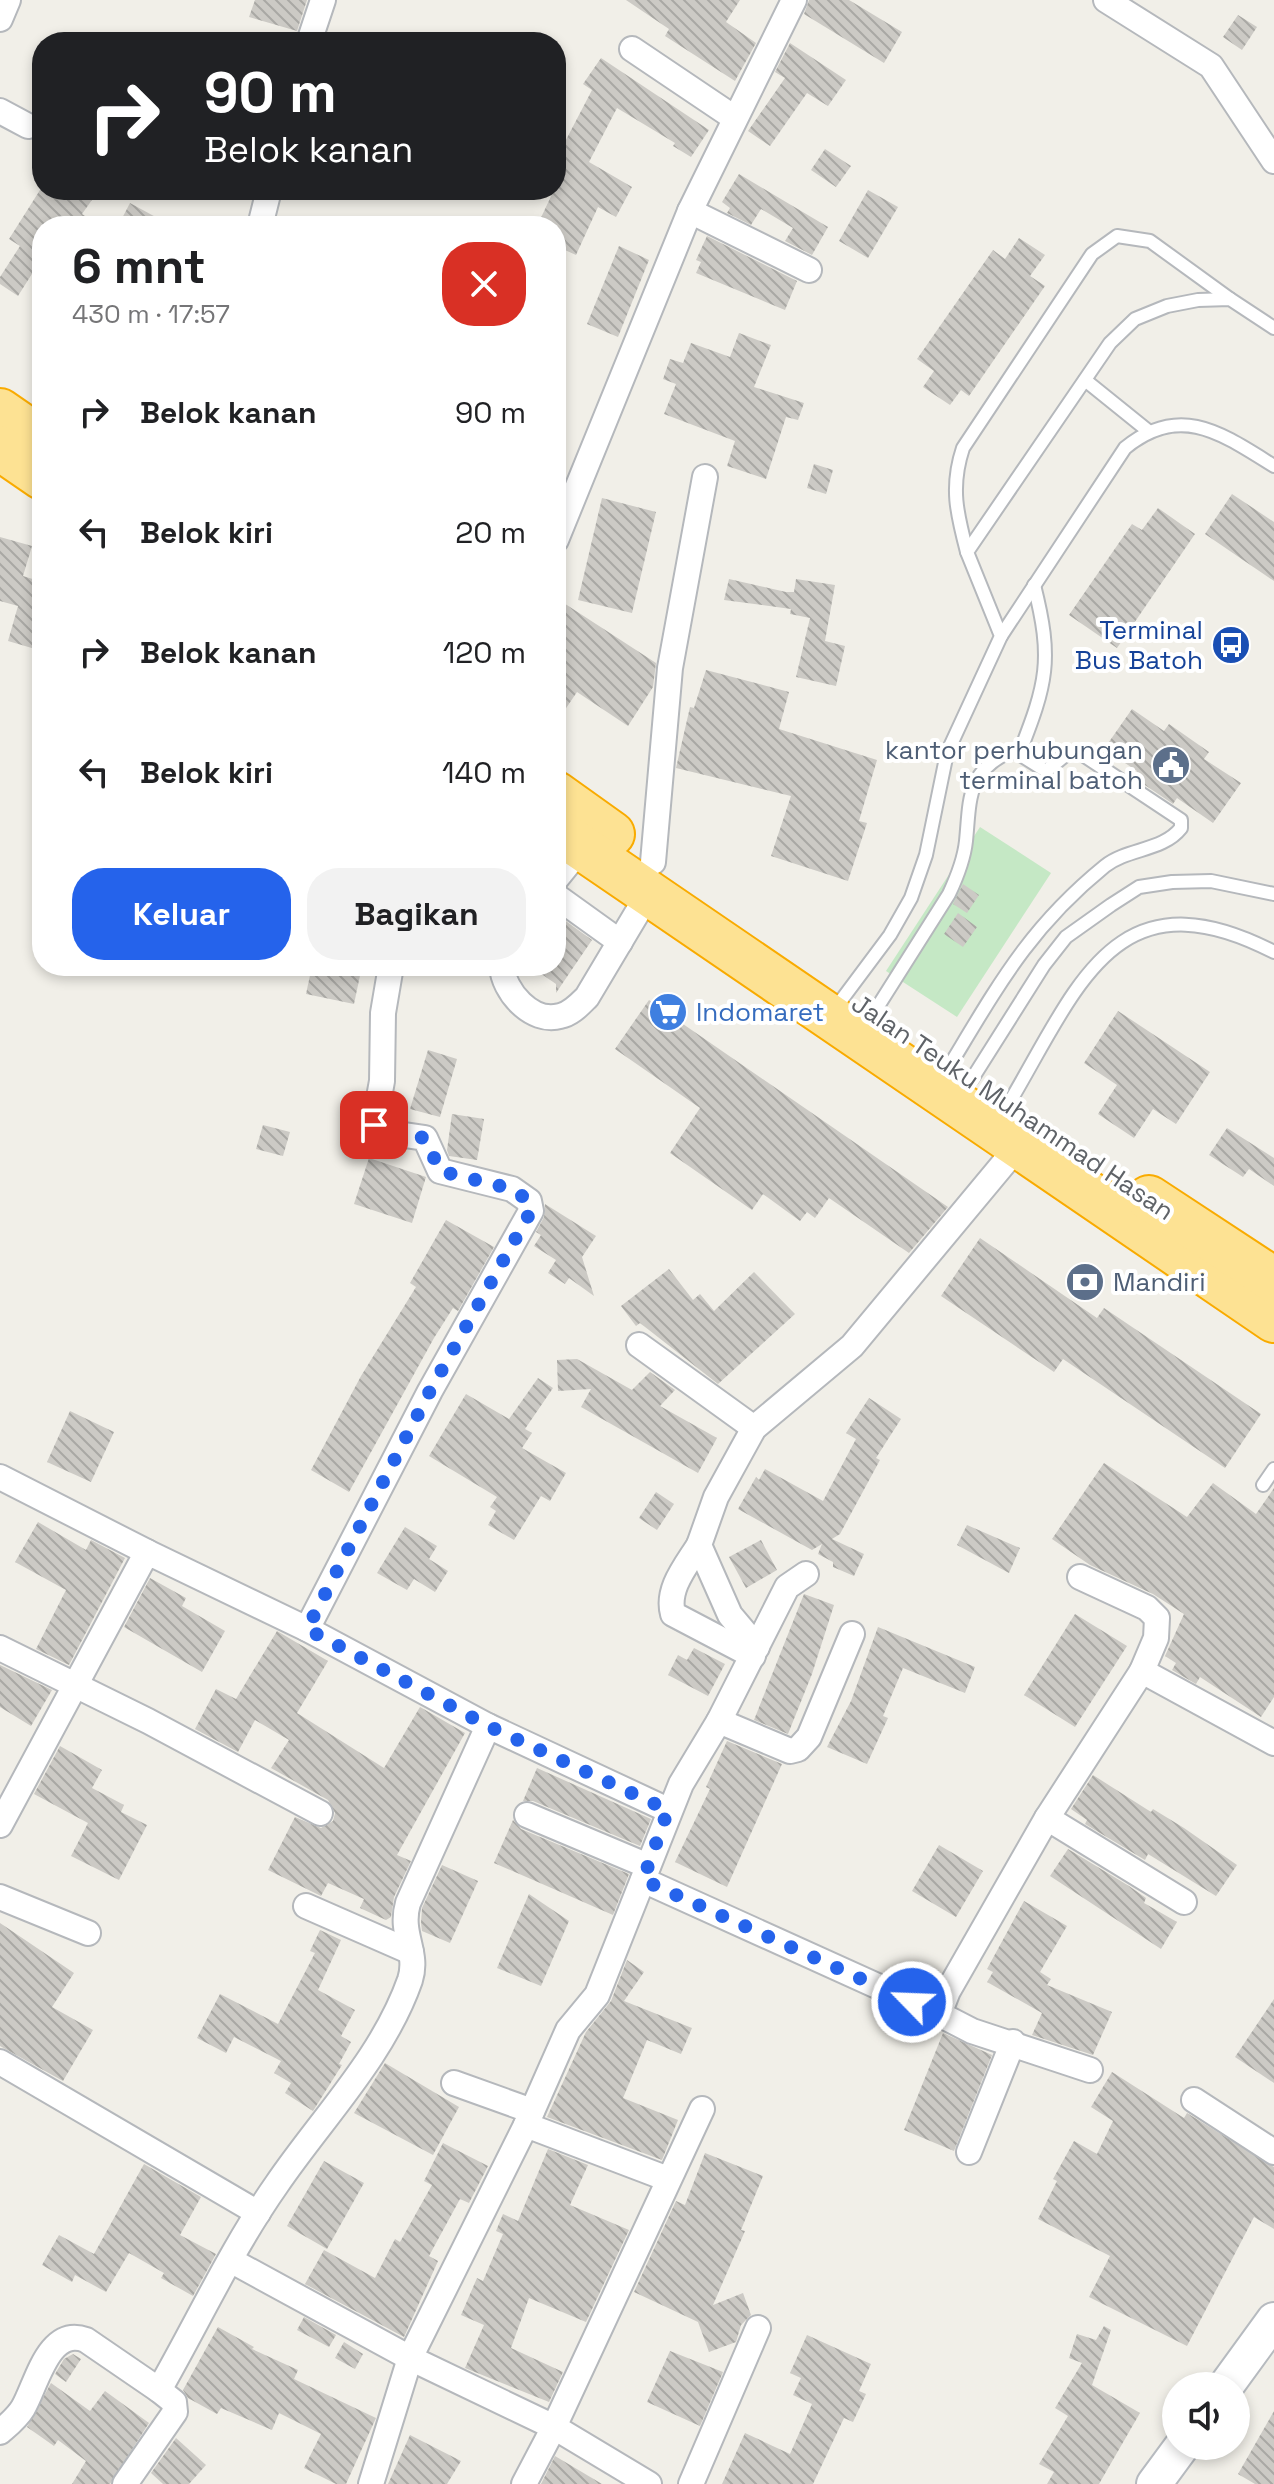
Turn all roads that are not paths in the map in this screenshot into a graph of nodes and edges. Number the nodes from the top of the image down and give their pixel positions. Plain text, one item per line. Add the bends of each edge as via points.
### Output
1 (8, 0) edge
2 (323, 0) edge
3 (794, 0) edge
4 (1106, 0) edge
5 (0, 19) edge
6 (312, 32) edge
7 (632, 49) dead end
8 (0, 111) edge
9 (733, 117) junction
10 (28, 126) dead end
11 (1274, 161) edge
12 (690, 211) junction
13 (809, 270) dead end
14 (1230, 299) junction
15 (1274, 328) edge
16 (1085, 380) junction
17 (0, 411) edge
18 (1147, 430) junction
19 (32, 433) edge
20 (0, 448) edge
21 (1274, 466) edge
22 (32, 470) edge
23 (705, 477) dead end
24 (566, 515) edge
25 (967, 552) junction
26 (1034, 585) junction
27 (1001, 636) junction
28 (1019, 754) junction
29 (566, 803) edge
30 (566, 852) edge
31 (651, 878) junction
32 (1274, 894) edge
33 (566, 903) edge
34 (620, 942) junction
35 (1274, 952) edge
36 (389, 976) edge
37 (504, 976) edge
38 (852, 1015) junction
39 (953, 1083) junction
40 (1007, 1125) junction
41 (1274, 1280) edge
42 (1274, 1320) edge
43 (639, 1345) dead end
44 (754, 1428) junction
45 (1274, 1469) edge
46 (0, 1477) edge
47 (1263, 1485) dead end
48 (699, 1545) junction
49 (147, 1552) junction
50 (806, 1574) dead end
51 (1080, 1577) dead end
52 (307, 1629) junction
53 (852, 1634) dead end
54 (0, 1648) edge
55 (755, 1652) junction
56 (1142, 1671) junction
57 (77, 1687) junction
58 (719, 1721) junction
59 (488, 1726) junction
60 (1274, 1743) edge
61 (668, 1810) junction
62 (320, 1813) dead end
63 (527, 1815) dead end
64 (1047, 1818) junction
65 (0, 1825) edge
66 (645, 1873) junction
67 (0, 1897) edge
68 (1184, 1902) dead end
69 (306, 1906) dead end
70 (88, 1933) dead end
71 (411, 1952) junction
72 (939, 2014) junction
73 (1013, 2042) junction
74 (0, 2062) edge
75 (1090, 2070) dead end
76 (454, 2083) dead end
77 (1194, 2100) dead end
78 (702, 2109) dead end
79 (529, 2118) junction
80 (969, 2152) dead end
81 (1274, 2152) edge
82 (668, 2179) junction
83 (258, 2213) junction
84 (232, 2261) junction
85 (1274, 2320) edge
86 (758, 2328) dead end
87 (410, 2358) junction
88 (1236, 2372) edge
89 (159, 2390) junction
90 (554, 2427) junction
91 (0, 2432) edge
92 (1175, 2460) edge
93 (1164, 2481) edge
94 (125, 2484) edge
95 (371, 2484) edge
96 (524, 2484) edge
97 (649, 2484) edge
98 (691, 2484) edge

1 - 5 street
2 - 6 street
3 - 9 street
4 - 11 street via 1211,66
7 - 9 street
8 - 10 street
9 - 12 street
12 - 13 street
12 - 24 street
14 - 15 lane
14 - 16 lane via 1167,306 1135,319 1110,343
14 - 25 lane via 1150,241 1117,236 1092,254 963,448 954,473 953,500
16 - 18 lane
16 - 25 lane
17 - 19 highway
18 - 21 lane via 1169,423 1191,425
18 - 26 lane via 1125,448
20 - 22 highway
23 - 31 street via 670,668
25 - 27 lane
26 - 27 lane
26 - 28 lane via 1047,663 1041,697
27 - 38 lane via 947,753 926,855 911,898
28 - 38 lane via 1004,754 983,771 967,801 960,871
28 - 39 lane via 1046,771 1068,753 1080,753 1181,820 1181,828 1157,846 1115,859 1060,905 1020,951
29 - 31 highway, Jalan Teuku Muhammad Hasan
30 - 31 highway, Jalan Teuku Muhammad Hasan
31 - 34 street
31 - 38 highway, Jalan Teuku Muhammad Hasan
32 - 39 lane via 1211,881 1139,887 1066,937
33 - 34 street
34 - 37 street via 587,997 559,1017 521,1004
35 - 40 lane via 1226,929 1186,922 1130,935 1103,956 1076,991
36 - 52 street via 374,1125 384,1132 425,1138 440,1171 512,1189 529,1201 531,1211 430,1391
38 - 39 highway, Jalan Teuku Muhammad Hasan
39 - 40 highway, Jalan Teuku Muhammad Hasan
40 - 41 highway, Jalan Teuku Muhammad Hasan
40 - 42 highway, Jalan Teuku Muhammad Hasan
40 - 44 street via 852,1346
43 - 44 street
44 - 48 street via 716,1497
45 - 47 lane
46 - 49 street
48 - 55 street via 730,1615
48 - 55 street via 669,1601 673,1614
49 - 52 street
49 - 57 street
50 - 55 street via 787,1587
51 - 56 street via 1147,1608 1157,1618 1156,1638
52 - 59 street
53 - 58 street via 809,1737 798,1749 790,1751
54 - 57 street
55 - 58 street
56 - 60 street
56 - 64 street
57 - 62 street
57 - 65 street
58 - 61 street
59 - 61 street
59 - 71 street via 408,1903 403,1925
61 - 66 street
63 - 66 street
64 - 68 street
64 - 72 street
66 - 72 street
66 - 79 street via 597,1995 568,2030
67 - 70 street
69 - 71 street
71 - 83 street via 411,1977 386,2028
72 - 73 street via 972,2031
73 - 75 street
73 - 80 street
74 - 83 street
76 - 79 street
77 - 81 street
78 - 82 street
79 - 82 street
79 - 87 street
82 - 90 street
83 - 84 street
84 - 87 street
84 - 89 street
85 - 88 street
86 - 98 street
87 - 90 street
87 - 95 street
89 - 91 street via 75,2336 64,2339 40,2369 22,2411
89 - 94 street via 174,2402 175,2412
90 - 96 street
90 - 97 street
92 - 93 street

